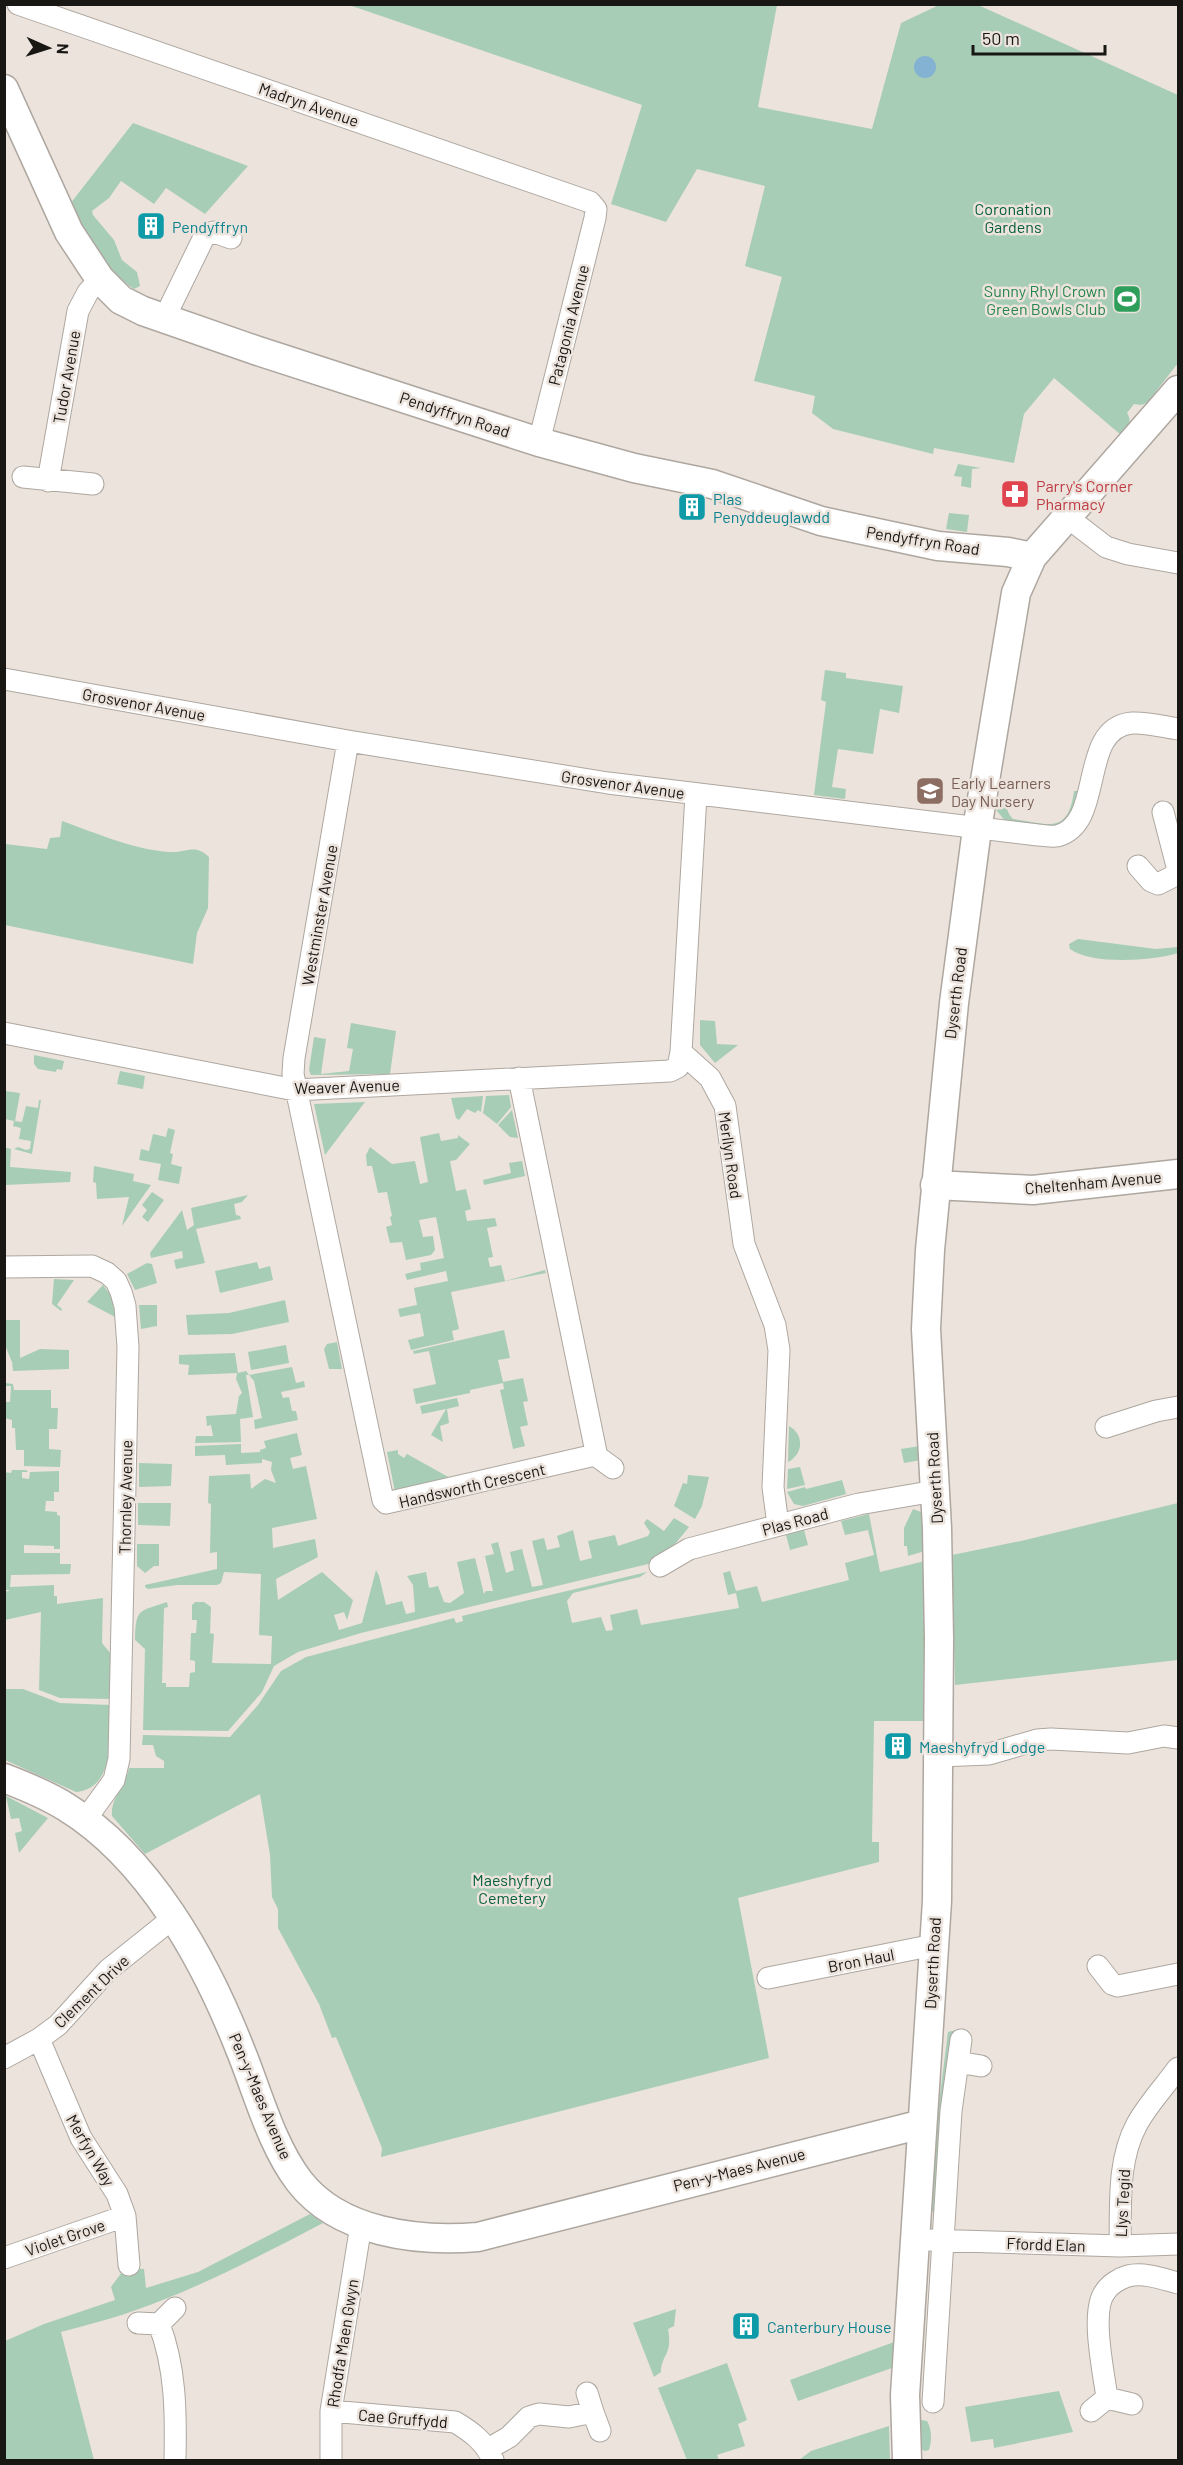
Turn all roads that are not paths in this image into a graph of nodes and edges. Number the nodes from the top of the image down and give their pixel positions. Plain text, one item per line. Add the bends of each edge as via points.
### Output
1 (18, 4) edge
2 (4, 89) edge
3 (596, 209) joint
4 (231, 238) dead end
5 (100, 279) junction
6 (164, 319) junction
7 (1179, 390) edge
8 (539, 442) junction
9 (23, 477) dead end
10 (48, 481) junction
11 (93, 484) dead end
12 (1067, 517) junction
13 (1032, 557) junction
14 (1179, 563) edge
15 (4, 679) edge
16 (1179, 729) edge
17 (348, 741) junction
18 (696, 795) junction
19 (1163, 812) dead end
20 (977, 828) junction
21 (1138, 866) dead end
22 (1179, 872) edge
23 (4, 1033) edge
24 (681, 1052) junction
25 (519, 1078) junction
26 (295, 1090) junction
27 (1179, 1174) edge
28 (935, 1185) junction
29 (4, 1267) edge
30 (1179, 1407) edge
31 (1117, 1416) dead end
32 (595, 1455) junction
33 (614, 1468) dead end
34 (935, 1491) junction
35 (778, 1525) junction
36 (660, 1566) dead end
37 (1179, 1738) edge
38 (939, 1756) junction
39 (4, 1778) edge
40 (85, 1820) junction
41 (173, 1918) junction
42 (934, 1945) junction
43 (1098, 1966) dead end
44 (780, 1969) dead end
45 (1179, 1974) edge
46 (39, 2039) junction
47 (961, 2040) dead end
48 (4, 2058) edge
49 (958, 2062) junction
50 (981, 2066) dead end
51 (1179, 2068) edge
52 (922, 2124) junction
53 (125, 2216) junction
54 (361, 2225) junction
55 (928, 2240) junction
56 (1179, 2244) edge
57 (1120, 2246) junction
58 (4, 2258) edge
59 (129, 2265) dead end
60 (1179, 2283) edge
61 (175, 2308) dead end
62 (933, 2402) dead end
63 (1132, 2404) dead end
64 (331, 2411) junction
65 (593, 2412) dead end
66 (490, 2455) edge
67 (175, 2460) edge
68 (331, 2460) edge
69 (907, 2460) edge

1 - 3 street, Madryn Avenue via 579,198
2 - 5 street, Pendyffryn Road via 69,232
3 - 8 street, Patagonia Avenue
4 - 6 street via 214,232 205,235
5 - 6 street, Pendyffryn Road via 121,300
5 - 10 street, Tudor Avenue via 78,311
6 - 8 street, Pendyffryn Road
7 - 12 street, Dyserth Road
8 - 13 street, Pendyffryn Road via 712,484 861,531 938,546
9 - 10 street
10 - 11 street
12 - 13 street, Dyserth Road
12 - 14 street via 1106,547
13 - 20 street, Dyserth Road via 1016,593
15 - 17 street, Grosvenor Avenue
16 - 20 street, Grosvenor Avenue via 1131,723 1113,731 1098,749 1084,807 1073,826 1057,836
17 - 18 street, Grosvenor Avenue
17 - 26 street, Westminster Avenue via 294,1058
18 - 20 street, Grosvenor Avenue
18 - 24 street
19 - 22 street
20 - 28 street, Dyserth Road
21 - 22 street via 1158,884
23 - 26 street, Weaver Avenue
24 - 25 street, Weaver Avenue via 678,1067 670,1071
24 - 35 street, Merllyn Road via 710,1078 725,1106 744,1244 775,1325 779,1350 773,1487
25 - 26 street, Weaver Avenue
25 - 32 street
26 - 32 street, Handsworth Crescent via 383,1500 392,1503
27 - 28 street, Cheltenham Avenue via 1033,1190
28 - 34 street, Dyserth Road via 926,1329
29 - 40 street, Thornley Avenue via 100,1269 116,1281 124,1306 128,1347 119,1759 114,1780
30 - 31 street
32 - 33 street
34 - 35 street, Plas Road via 859,1504
34 - 38 street, Dyserth Road
35 - 36 street, Plas Road via 689,1549
37 - 38 street via 1164,1736 1128,1743 1037,1740 989,1754
38 - 42 street, Dyserth Road
39 - 40 street, Pen-y-Maes Avenue via 42,1794
40 - 41 street, Pen-y-Maes Avenue via 120,1850
41 - 46 street, Clement Drive via 108,1971 58,2025
41 - 54 street, Pen-y-Maes Avenue via 227,2015 279,2146 300,2182 329,2209
42 - 44 street, Bron Haul
42 - 52 street, Dyserth Road
43 - 45 street via 1118,1986
46 - 48 street, Clement Drive
46 - 53 street, Merfyn Way via 81,2138 117,2194
47 - 49 street
49 - 50 street
49 - 55 street
51 - 57 street, Llys Tegid via 1137,2124 1127,2149 1121,2172
52 - 54 street, Pen-y-Maes Avenue via 478,2237 447,2240
52 - 55 street, Dyserth Road
53 - 58 street, Violet Grove
53 - 59 street, Merfyn Way
54 - 64 street, Rhodfa Maen Gwyn
55 - 57 street, Ffordd Elan
55 - 62 street via 945,2368
55 - 69 street, Dyserth Road via 905,2395
56 - 57 street, Ffordd Elan
60 - 63 street via 1143,2275 1127,2276 1104,2292 1099,2306 1099,2405
61 - 67 street via 148,2323 166,2342 172,2370
64 - 66 street, Cae Gruffydd via 455,2422 472,2432
64 - 68 street, Rhodfa Maen Gwyn
65 - 66 street via 569,2417 529,2417

